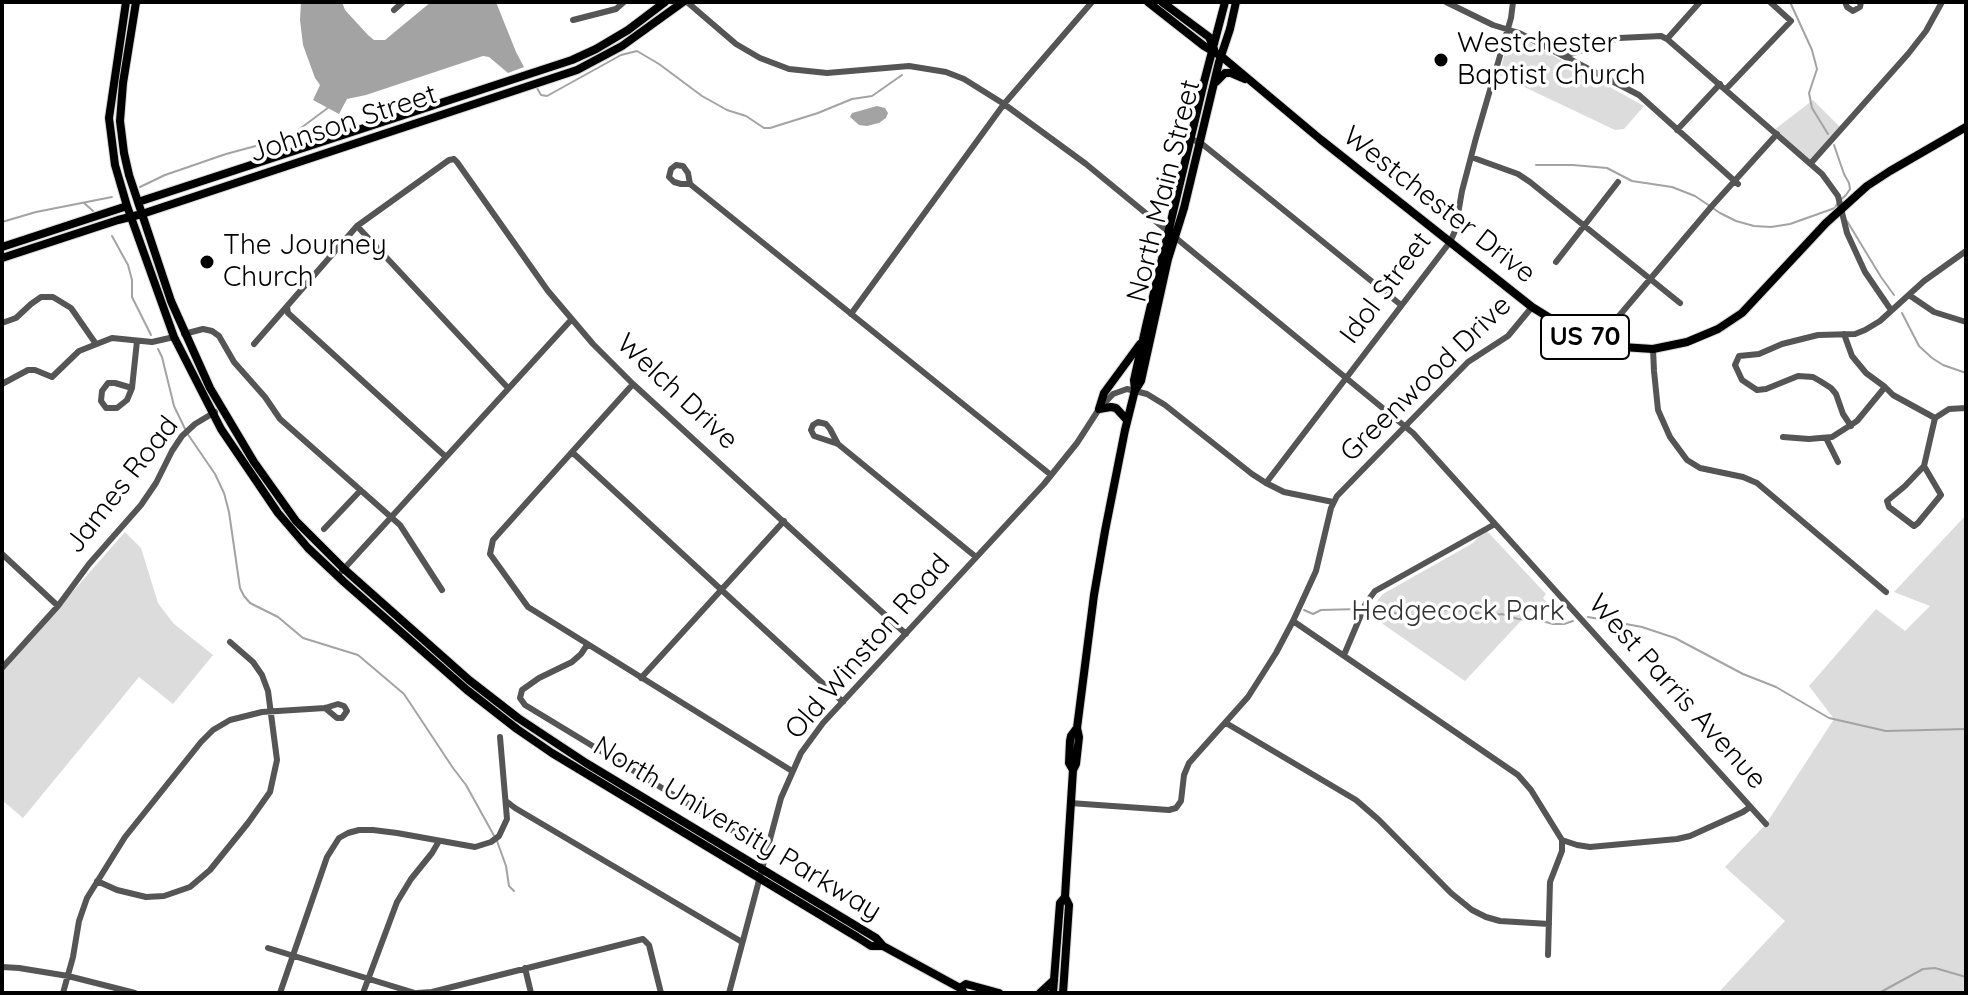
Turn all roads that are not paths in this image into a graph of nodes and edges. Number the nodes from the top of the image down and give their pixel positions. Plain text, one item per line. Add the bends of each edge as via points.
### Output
1 (126, 2) edge
2 (136, 2) edge
3 (403, 2) edge
4 (624, 2) edge
5 (665, 2) edge
6 (685, 2) edge
7 (1092, 2) edge
8 (1148, 2) edge
9 (1162, 2) edge
10 (1225, 2) edge
11 (1236, 2) edge
12 (1446, 2) edge
13 (1513, 2) edge
14 (1700, 2) edge
15 (1770, 2) edge
16 (1845, 2) edge
17 (1861, 2) edge
18 (1942, 2) edge
19 (394, 10) dead end
20 (1222, 15) junction
21 (1184, 18) junction
22 (573, 20) dead end
23 (1508, 29) junction
24 (1667, 39) junction
25 (1218, 53) junction
26 (1565, 56) junction
27 (1213, 86) junction
28 (1723, 87) junction
29 (1262, 89) junction
30 (1004, 104) junction
31 (1677, 130) junction
32 (1965, 130) edge
33 (1777, 134) junction
34 (1191, 139) junction
35 (1201, 143) junction
36 (1471, 157) junction
37 (1811, 163) junction
38 (1618, 182) dead end
39 (1736, 182) junction
40 (690, 184) dead end
41 (138, 202) junction
42 (127, 206) junction
43 (1841, 208) junction
44 (142, 214) junction
45 (131, 217) junction
46 (357, 226) junction
47 (1585, 226) junction
48 (1173, 234) junction
49 (1450, 242) junction
50 (2, 247) edge
51 (1966, 251) edge
52 (2, 258) edge
53 (1556, 262) dead end
54 (1649, 279) junction
55 (1909, 295) junction
56 (1680, 303) dead end
57 (287, 305) junction
58 (1401, 305) junction
59 (1532, 307) junction
60 (1891, 310) junction
61 (851, 314) junction
62 (571, 320) junction
63 (1966, 322) edge
64 (2, 323) edge
65 (1613, 323) dead end
66 (184, 334) junction
67 (1844, 334) junction
68 (174, 337) junction
69 (1145, 337) junction
70 (137, 341) junction
71 (96, 344) junction
72 (254, 344) dead end
73 (1653, 349) junction
74 (1346, 377) junction
75 (2, 384) edge
76 (633, 384) junction
77 (1885, 387) junction
78 (132, 388) junction
79 (508, 388) junction
80 (1135, 390) junction
81 (1966, 408) edge
82 (1099, 409) junction
83 (217, 411) junction
84 (1935, 418) junction
85 (1127, 420) junction
86 (1851, 426) junction
87 (1405, 427) junction
88 (1783, 437) dead end
89 (1826, 438) junction
90 (838, 444) junction
91 (572, 452) junction
92 (446, 457) junction
93 (1838, 462) dead end
94 (1924, 466) junction
95 (1051, 475) junction
96 (1266, 483) junction
97 (360, 491) junction
98 (1333, 502) junction
99 (391, 517) junction
100 (784, 521) junction
101 (1495, 524) junction
102 (324, 529) dead end
103 (2, 554) edge
104 (976, 557) junction
105 (341, 573) junction
106 (442, 590) dead end
107 (722, 590) junction
108 (1886, 592) dead end
109 (58, 606) junction
110 (1293, 621) junction
111 (906, 634) junction
112 (230, 642) dead end
113 (587, 645) junction
114 (1344, 655) junction
115 (2, 668) edge
116 (641, 678) junction
117 (843, 702) junction
118 (325, 708) dead end
119 (270, 712) junction
120 (1226, 723) junction
121 (500, 737) dead end
122 (792, 771) junction
123 (506, 801) junction
124 (1070, 803) junction
125 (1750, 807) junction
126 (1766, 824) dead end
127 (733, 831) dead end
128 (1562, 840) junction
129 (439, 841) junction
130 (762, 869) junction
131 (759, 879) junction
132 (97, 881) junction
133 (1065, 897) junction
134 (1059, 916) junction
135 (1068, 923) junction
136 (1549, 924) junction
137 (742, 942) junction
138 (883, 946) junction
139 (268, 948) dead end
140 (1548, 955) dead end
141 (293, 956) junction
142 (2, 967) edge
143 (525, 968) junction
144 (68, 976) junction
145 (367, 979) junction
146 (1055, 979) junction
147 (962, 990) edge
148 (63, 993) edge
149 (135, 993) edge
150 (280, 993) edge
151 (363, 993) edge
152 (416, 993) edge
153 (429, 993) edge
154 (531, 993) edge
155 (661, 993) edge
156 (729, 993) edge
157 (999, 993) edge
158 (1040, 993) edge
159 (1053, 993) edge
160 (1063, 993) edge

1 - 42 main road, North University Parkway via 109,118
2 - 41 main road, North University Parkway via 120,121
3 - 19 street
4 - 22 street
5 - 41 main road, Johnson Street via 628,30 572,60
6 - 30 street, West Parris Avenue via 736,44 780,66 827,73 926,67 964,79
6 - 44 main road, Johnson Street via 577,70
7 - 30 street
8 - 25 main road, US 70
9 - 21 main road, US 70
10 - 20 main road, North Main Street
11 - 25 main road, North Main Street
12 - 23 street
13 - 23 street, Idol Street
14 - 24 street
15 - 28 street via 1792,22
16 - 17 street via 1853,11
18 - 37 street via 1908,54
20 - 21 main road via 1204,28
20 - 25 main road, North Main Street
21 - 25 main road, US 70 via 1209,37
23 - 26 street
23 - 36 street, Idol Street
24 - 26 street via 1619,38
24 - 28 street
25 - 27 main road, North Main Street
25 - 29 main road, Westchester Drive / US 70
25 - 34 main road, North Main Street via 1204,82
26 - 31 street via 1639,95
27 - 29 main road via 1231,73
27 - 35 main road, North Main Street
28 - 31 street
28 - 33 street
29 - 49 main road, Westchester Drive / US 70
30 - 48 street, West Parris Avenue
30 - 61 street
31 - 39 street
32 - 43 main road, Westchester Drive / US 70 via 1890,171
33 - 37 street
33 - 39 street
34 - 35 street
34 - 48 main road, North Main Street
35 - 48 main road, North Main Street
35 - 58 street
36 - 47 street via 1524,178
36 - 49 street, Idol Street
37 - 43 street via 1838,196
38 - 47 street
39 - 54 street
40 - 61 street
41 - 42 street, Johnson Street
41 - 44 main road, North University Parkway
42 - 45 main road, North University Parkway
42 - 50 main road, Johnson Street
43 - 60 street via 1862,265
43 - 73 main road, Westchester Drive / US 70 via 1742,313 1687,342
44 - 45 main road, Johnson Street
44 - 66 main road, North University Parkway
45 - 52 main road, Johnson Street
45 - 68 main road, North University Parkway
46 - 57 street
46 - 62 street, Welch Drive via 454,159
46 - 79 street
47 - 53 street
47 - 54 street
48 - 69 main road, North Main Street via 1162,256
48 - 74 street, West Parris Avenue
48 - 80 main road, North Main Street
49 - 58 street, Idol Street
49 - 59 main road, Westchester Drive / US 70
51 - 55 street
54 - 56 street
54 - 65 street
55 - 60 street
55 - 63 street via 1934,312
57 - 72 street
57 - 92 street via 288,313
58 - 74 street, Idol Street
59 - 73 main road, Westchester Drive / US 70 via 1588,338
59 - 87 street, Greenwood Drive via 1515,329 1468,362
60 - 67 street via 1872,327
61 - 95 street
62 - 76 street, Welch Drive
62 - 79 street
64 - 71 street via 41,297 53,297 71,308
66 - 83 main road, North University Parkway
66 - 97 street via 203,329 219,336 280,419
67 - 77 street via 1852,356
67 - 86 street via 1818,335 1741,355 1735,365 1742,380 1757,390 1798,376 1813,377 1836,394
68 - 70 street
68 - 83 main road, North University Parkway
69 - 80 main road, North Main Street
69 - 82 main road via 1104,393
70 - 71 street via 112,338
70 - 78 street
71 - 75 street via 79,351 52,377 28,370
73 - 108 street via 1658,410 1687,460 1757,483
74 - 87 street, West Parris Avenue
74 - 96 street, Idol Street
76 - 91 street
76 - 100 street, Welch Drive
77 - 84 street
77 - 86 street
78 - 78 street via 117,408 106,408 101,401 108,383
79 - 92 street
80 - 82 street, Old Winston Road via 1113,394
80 - 85 main road, North Main Street
80 - 96 street via 1165,405
81 - 84 street via 1949,409
82 - 85 main road via 1116,408
82 - 95 street, Old Winston Road
83 - 105 main road, North University Parkway via 236,453 278,513 308,548
83 - 109 street, James Road via 177,443 144,501
84 - 94 street
85 - 124 main road, North Main Street via 1096,587
86 - 89 street
87 - 98 street, Greenwood Drive
87 - 101 street, West Parris Avenue
88 - 89 street
89 - 93 street
90 - 90 street via 814,436 813,425 826,424
90 - 104 street
91 - 107 street
91 - 113 street via 491,544 490,554 528,607
92 - 99 street
94 - 94 street via 1886,502 1914,526 1941,495
95 - 104 street, Old Winston Road
96 - 98 street
97 - 99 street
97 - 102 street
98 - 110 street, Greenwood Drive via 1316,571
99 - 105 street
99 - 106 street
100 - 107 street
100 - 111 street, Welch Drive
101 - 114 street via 1375,591
101 - 125 street, West Parris Avenue
103 - 109 street
104 - 111 street, Old Winston Road
105 - 130 main road, North University Parkway via 518,718
105 - 131 main road, North University Parkway via 517,729
107 - 116 street
107 - 117 street
109 - 115 street, James Road
110 - 114 street
110 - 120 street, Greenwood Drive via 1260,679
111 - 117 street, Old Winston Road
112 - 119 street via 262,675
113 - 116 street
113 - 127 street via 572,662 522,690 525,705
114 - 128 street via 1518,775
116 - 122 street
117 - 122 street, Old Winston Road via 812,736
118 - 119 street
119 - 132 street via 230,720 213,730 141,816
119 - 132 street via 277,760 270,792 210,870 190,887 164,896 133,895
120 - 124 street, Greenwood Drive via 1189,763 1176,808
120 - 136 street via 1364,806 1472,910 1500,921
121 - 123 street
122 - 130 street, Old Winston Road
123 - 129 street via 505,826 491,842 475,847
123 - 137 street
124 - 133 main road, North Main Street
125 - 126 street, West Parris Avenue
125 - 128 street via 1677,839 1590,847
128 - 136 street via 1550,882
129 - 141 street via 359,830 339,838 327,857
129 - 145 street via 397,902
130 - 131 street, Old Winston Road
130 - 138 main road, North University Parkway
131 - 137 street, Old Winston Road
131 - 138 main road, North University Parkway via 871,946
132 - 144 street via 79,921
133 - 134 main road, North Main Street
133 - 135 main road, North Main Street
134 - 135 main road
134 - 146 main road, North Main Street
135 - 160 main road, North Main Street
136 - 140 street
137 - 156 street, Old Winston Road
138 - 147 main road
139 - 141 street
141 - 145 street
141 - 150 street
142 - 144 street
143 - 153 street
143 - 154 street
143 - 155 street via 643,939
144 - 148 street
144 - 149 street
145 - 151 street
145 - 152 street
146 - 158 main road
146 - 159 main road, North Main Street
147 - 157 main road via 966,984
152 - 153 street

